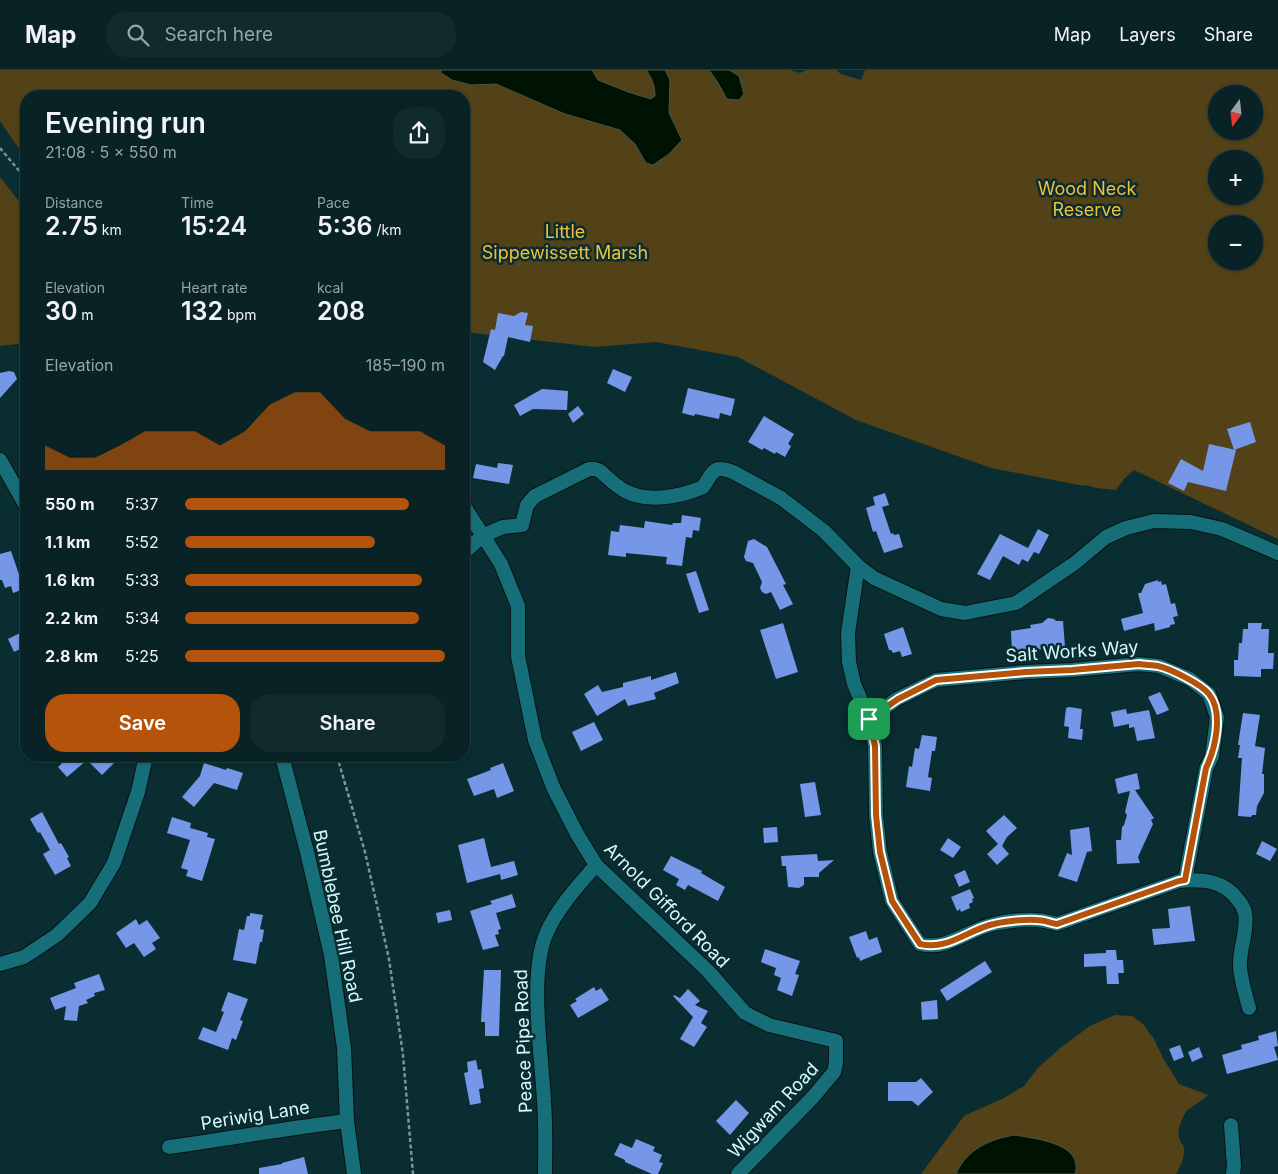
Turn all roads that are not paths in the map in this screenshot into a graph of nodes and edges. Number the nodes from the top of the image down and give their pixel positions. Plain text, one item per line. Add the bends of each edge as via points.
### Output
1 (0, 460) edge
2 (20, 495) edge
3 (470, 516) edge
4 (482, 536) junction
5 (470, 547) edge
6 (1278, 553) edge
7 (858, 566) junction
8 (869, 719) junction
9 (145, 762) edge
10 (284, 762) edge
11 (596, 864) junction
12 (1185, 880) junction
13 (0, 964) edge
14 (1249, 1008) dead end
15 (836, 1041) joint
16 (347, 1121) junction
17 (1231, 1125) dead end
18 (168, 1147) dead end
19 (354, 1174) edge
20 (545, 1174) edge
21 (738, 1174) edge
22 (1233, 1174) edge

1 - 2 street
3 - 4 street, Arnold Gifford Road
4 - 5 street
4 - 7 street via 502,526 522,526 527,505 535,496 587,470 596,469 627,492 656,498 703,487 709,475 726,469 781,498 824,530
4 - 11 street, Arnold Gifford Road via 501,564 518,606 518,656 535,740 576,834
6 - 7 street via 1222,529 1192,522 1154,521 1106,537 1016,603 965,613 941,609 874,578
7 - 8 street via 848,633 849,662 854,684
8 - 12 street via 875,746 876,815 883,866 892,901 920,944 937,945 993,924 1037,920 1057,924
8 - 12 street, Salt Works Way via 898,699 936,680 1139,664 1159,666 1190,679 1209,694 1217,717 1212,756 1206,768
9 - 13 street via 114,863 90,903 57,935 24,957
10 - 16 street, Bumblebee Hill Road via 331,955 344,1048
11 - 15 street, Arnold Gifford Road via 708,971 745,1013 769,1025
11 - 20 street, Peace Pipe Road via 552,923 540,951 537,994 545,1104
12 - 14 street via 1198,879 1223,885 1243,908 1245,934 1239,964
15 - 21 street, Wigwam Road via 834,1072
16 - 18 street, Periwig Lane
16 - 19 street, Bumblebee Hill Road
17 - 22 street

